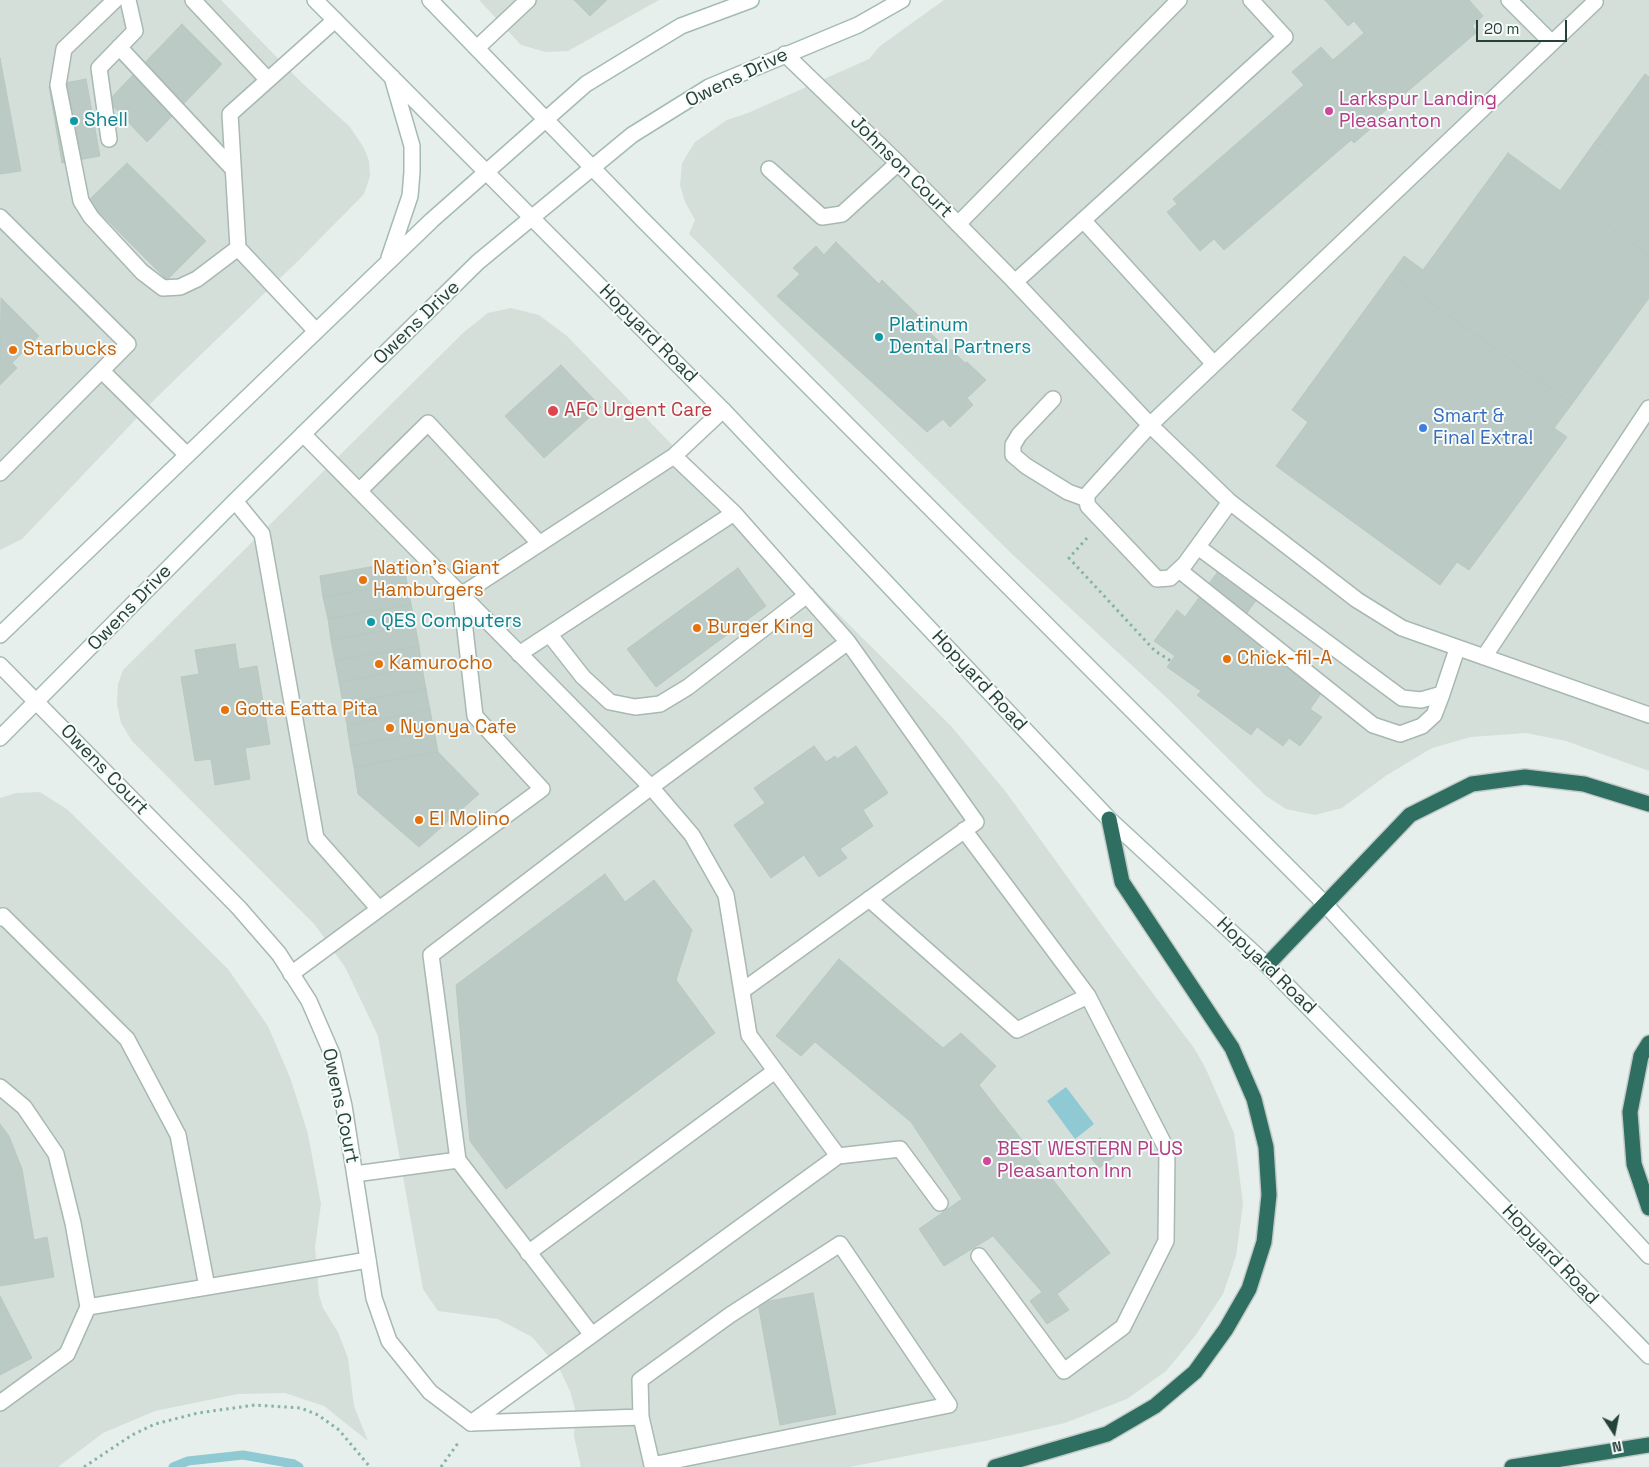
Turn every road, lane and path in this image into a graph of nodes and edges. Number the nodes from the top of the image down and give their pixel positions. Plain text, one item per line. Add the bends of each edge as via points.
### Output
1 (115, 0) edge
2 (128, 0) edge
3 (193, 0) edge
4 (315, 0) edge
5 (430, 0) edge
6 (528, 0) edge
7 (751, 0) edge
8 (902, 0) edge
9 (1179, 0) edge
10 (1251, 0) edge
11 (1509, 0) edge
12 (1594, 0) edge
13 (335, 20) junction
14 (1552, 43) junction
15 (120, 47) junction
16 (478, 47) junction
17 (785, 54) junction
18 (392, 76) junction
19 (268, 80) junction
20 (546, 119) junction
21 (109, 139) dead end
22 (898, 163) junction
23 (593, 168) junction
24 (234, 169) junction
25 (769, 169) dead end
26 (487, 172) junction
27 (0, 217) edge
28 (532, 218) junction
29 (1083, 220) junction
30 (958, 224) junction
31 (238, 248) junction
32 (388, 262) junction
33 (1015, 282) junction
34 (316, 331) junction
35 (1214, 364) junction
36 (102, 371) junction
37 (1053, 399) dead end
38 (1649, 408) edge
39 (723, 410) junction
40 (1150, 425) junction
41 (1644, 425) edge
42 (303, 434) junction
43 (186, 456) junction
44 (674, 456) junction
45 (0, 473) edge
46 (359, 491) junction
47 (1087, 499) junction
48 (235, 501) junction
49 (1230, 502) junction
50 (734, 513) junction
51 (1102, 520) junction
52 (539, 543) junction
53 (1198, 547) junction
54 (1180, 570) junction
55 (460, 595) junction
56 (807, 595) junction
57 (0, 635) edge
58 (550, 635) junction
59 (848, 642) junction
60 (1457, 648) junction
61 (519, 654) junction
62 (1484, 657) junction
63 (1171, 661) dead end
64 (0, 665) edge
65 (1442, 694) junction
66 (37, 702) junction
67 (1649, 714) edge
68 (0, 738) edge
69 (651, 787) junction
70 (1649, 804) edge
71 (1109, 819) junction
72 (964, 830) junction
73 (869, 899) junction
74 (1325, 904) junction
75 (379, 909) junction
76 (0, 918) edge
77 (1267, 965) junction
78 (291, 974) junction
79 (742, 991) junction
80 (1088, 996) junction
81 (1649, 1043) edge
82 (775, 1071) junction
83 (0, 1086) edge
84 (838, 1156) junction
85 (458, 1160) junction
86 (354, 1174) junction
87 (940, 1203) dead end
88 (1649, 1208) edge
89 (528, 1253) junction
90 (979, 1256) dead end
91 (1649, 1256) edge
92 (368, 1260) junction
93 (207, 1287) junction
94 (88, 1307) junction
95 (592, 1335) junction
96 (1649, 1356) edge
97 (0, 1404) edge
98 (641, 1417) junction
99 (471, 1423) junction
100 (1649, 1445) edge
101 (84, 1467) edge
102 (370, 1467) edge
103 (441, 1467) edge
104 (995, 1467) edge
105 (1512, 1467) edge

1 - 31 main road via 64,49 58,85 81,201 91,217 142,272 163,288 180,287 197,279
2 - 15 main road via 135,31
3 - 19 main road
4 - 13 main road, Hopyard Road
5 - 16 main road
6 - 16 main road
7 - 20 main road via 681,26 586,84
8 - 17 main road, Owens Drive via 858,25
9 - 30 main road
10 - 29 main road via 1285,37
11 - 14 main road
12 - 14 main road
13 - 18 main road, Hopyard Road
13 - 19 main road
14 - 35 main road
15 - 21 main road via 98,68
15 - 24 main road
16 - 20 main road
17 - 22 main road, Johnson Court
17 - 23 main road, Owens Drive via 709,87 632,135
18 - 26 main road, Hopyard Road
18 - 32 main road via 412,146 412,172 410,196
19 - 24 main road via 230,114
20 - 23 main road
20 - 26 main road
22 - 25 main road via 842,214 822,217
22 - 30 main road, Johnson Court
23 - 28 main road, Owens Drive
23 - 74 main road
24 - 31 main road
26 - 28 main road, Hopyard Road
26 - 32 main road
27 - 36 main road via 128,344
28 - 39 main road, Hopyard Road
28 - 42 main road, Owens Drive via 478,262
29 - 33 main road
29 - 35 main road
30 - 33 main road, Johnson Court
31 - 34 main road
32 - 34 main road
33 - 40 main road, Johnson Court
34 - 43 main road
35 - 40 main road
36 - 43 main road
36 - 45 main road
37 - 47 main road via 1019,435 1013,445 1013,454 1068,492
38 - 41 main road
39 - 44 main road
39 - 71 main road, Hopyard Road
40 - 47 main road via 1086,496
40 - 49 main road, Johnson Court
41 - 62 main road
42 - 46 main road
42 - 48 main road, Owens Drive
43 - 57 main road
44 - 50 main road
44 - 52 main road
46 - 52 main road via 428,422
46 - 55 main road
47 - 51 main road via 1088,506
48 - 66 main road, Owens Drive
48 - 75 main road via 262,534 316,838
49 - 53 main road
49 - 60 main road, Johnson Court via 1357,600 1402,628
50 - 56 main road
50 - 58 main road
51 - 54 main road via 1158,579 1170,578
51 - 63 path via 1069,558 1155,651
52 - 55 main road
53 - 54 main road
53 - 65 main road via 1402,698 1421,700
54 - 65 main road via 1373,725 1400,734 1422,726 1434,715
55 - 61 main road
55 - 75 main road via 475,716 542,789
56 - 58 main road via 688,687 660,704 635,708 610,702 583,677
56 - 59 main road
58 - 61 main road
59 - 69 main road
59 - 72 main road via 976,822
60 - 62 main road, Johnson Court
60 - 65 main road
61 - 69 main road
62 - 67 main road, Johnson Court
64 - 66 main road, Owens Court
66 - 68 main road, Owens Drive
66 - 78 main road, Owens Court via 239,908
69 - 79 main road via 692,835 726,895
69 - 85 main road via 432,955
70 - 74 highway via 1584,784 1525,777 1472,784 1410,815
71 - 77 main road, Hopyard Road
71 - 104 highway via 1122,882 1232,1048 1254,1099 1266,1147 1269,1195 1264,1242 1249,1289 1226,1329 1195,1372 1155,1406 1107,1434
72 - 73 main road
72 - 80 main road
73 - 79 main road
73 - 80 main road via 1017,1030
74 - 77 highway
74 - 91 main road
75 - 78 main road
76 - 93 main road via 3,916 128,1039 178,1135
77 - 96 main road, Hopyard Road
78 - 86 main road, Owens Court via 309,1001 332,1054
79 - 82 main road via 749,1035
80 - 90 main road via 1167,1150 1166,1241 1123,1327 1064,1371
81 - 88 highway via 1641,1056 1630,1112 1634,1164
82 - 84 main road
82 - 89 main road
83 - 94 main road via 24,1107 56,1154 73,1223
84 - 87 main road via 900,1149
84 - 95 main road
85 - 86 main road
85 - 89 main road
86 - 92 main road, Owens Court
89 - 95 main road
92 - 93 main road
92 - 99 main road, Owens Court via 374,1298 389,1341 430,1392
93 - 94 main road
94 - 97 main road via 66,1354
95 - 99 main road
98 - 98 main road via 640,1380 730,1315 840,1244 949,1405 652,1465
98 - 99 main road
99 - 103 path
100 - 105 highway
101 - 102 path via 132,1435 155,1424 198,1413 255,1405 302,1408 318,1415 339,1430

